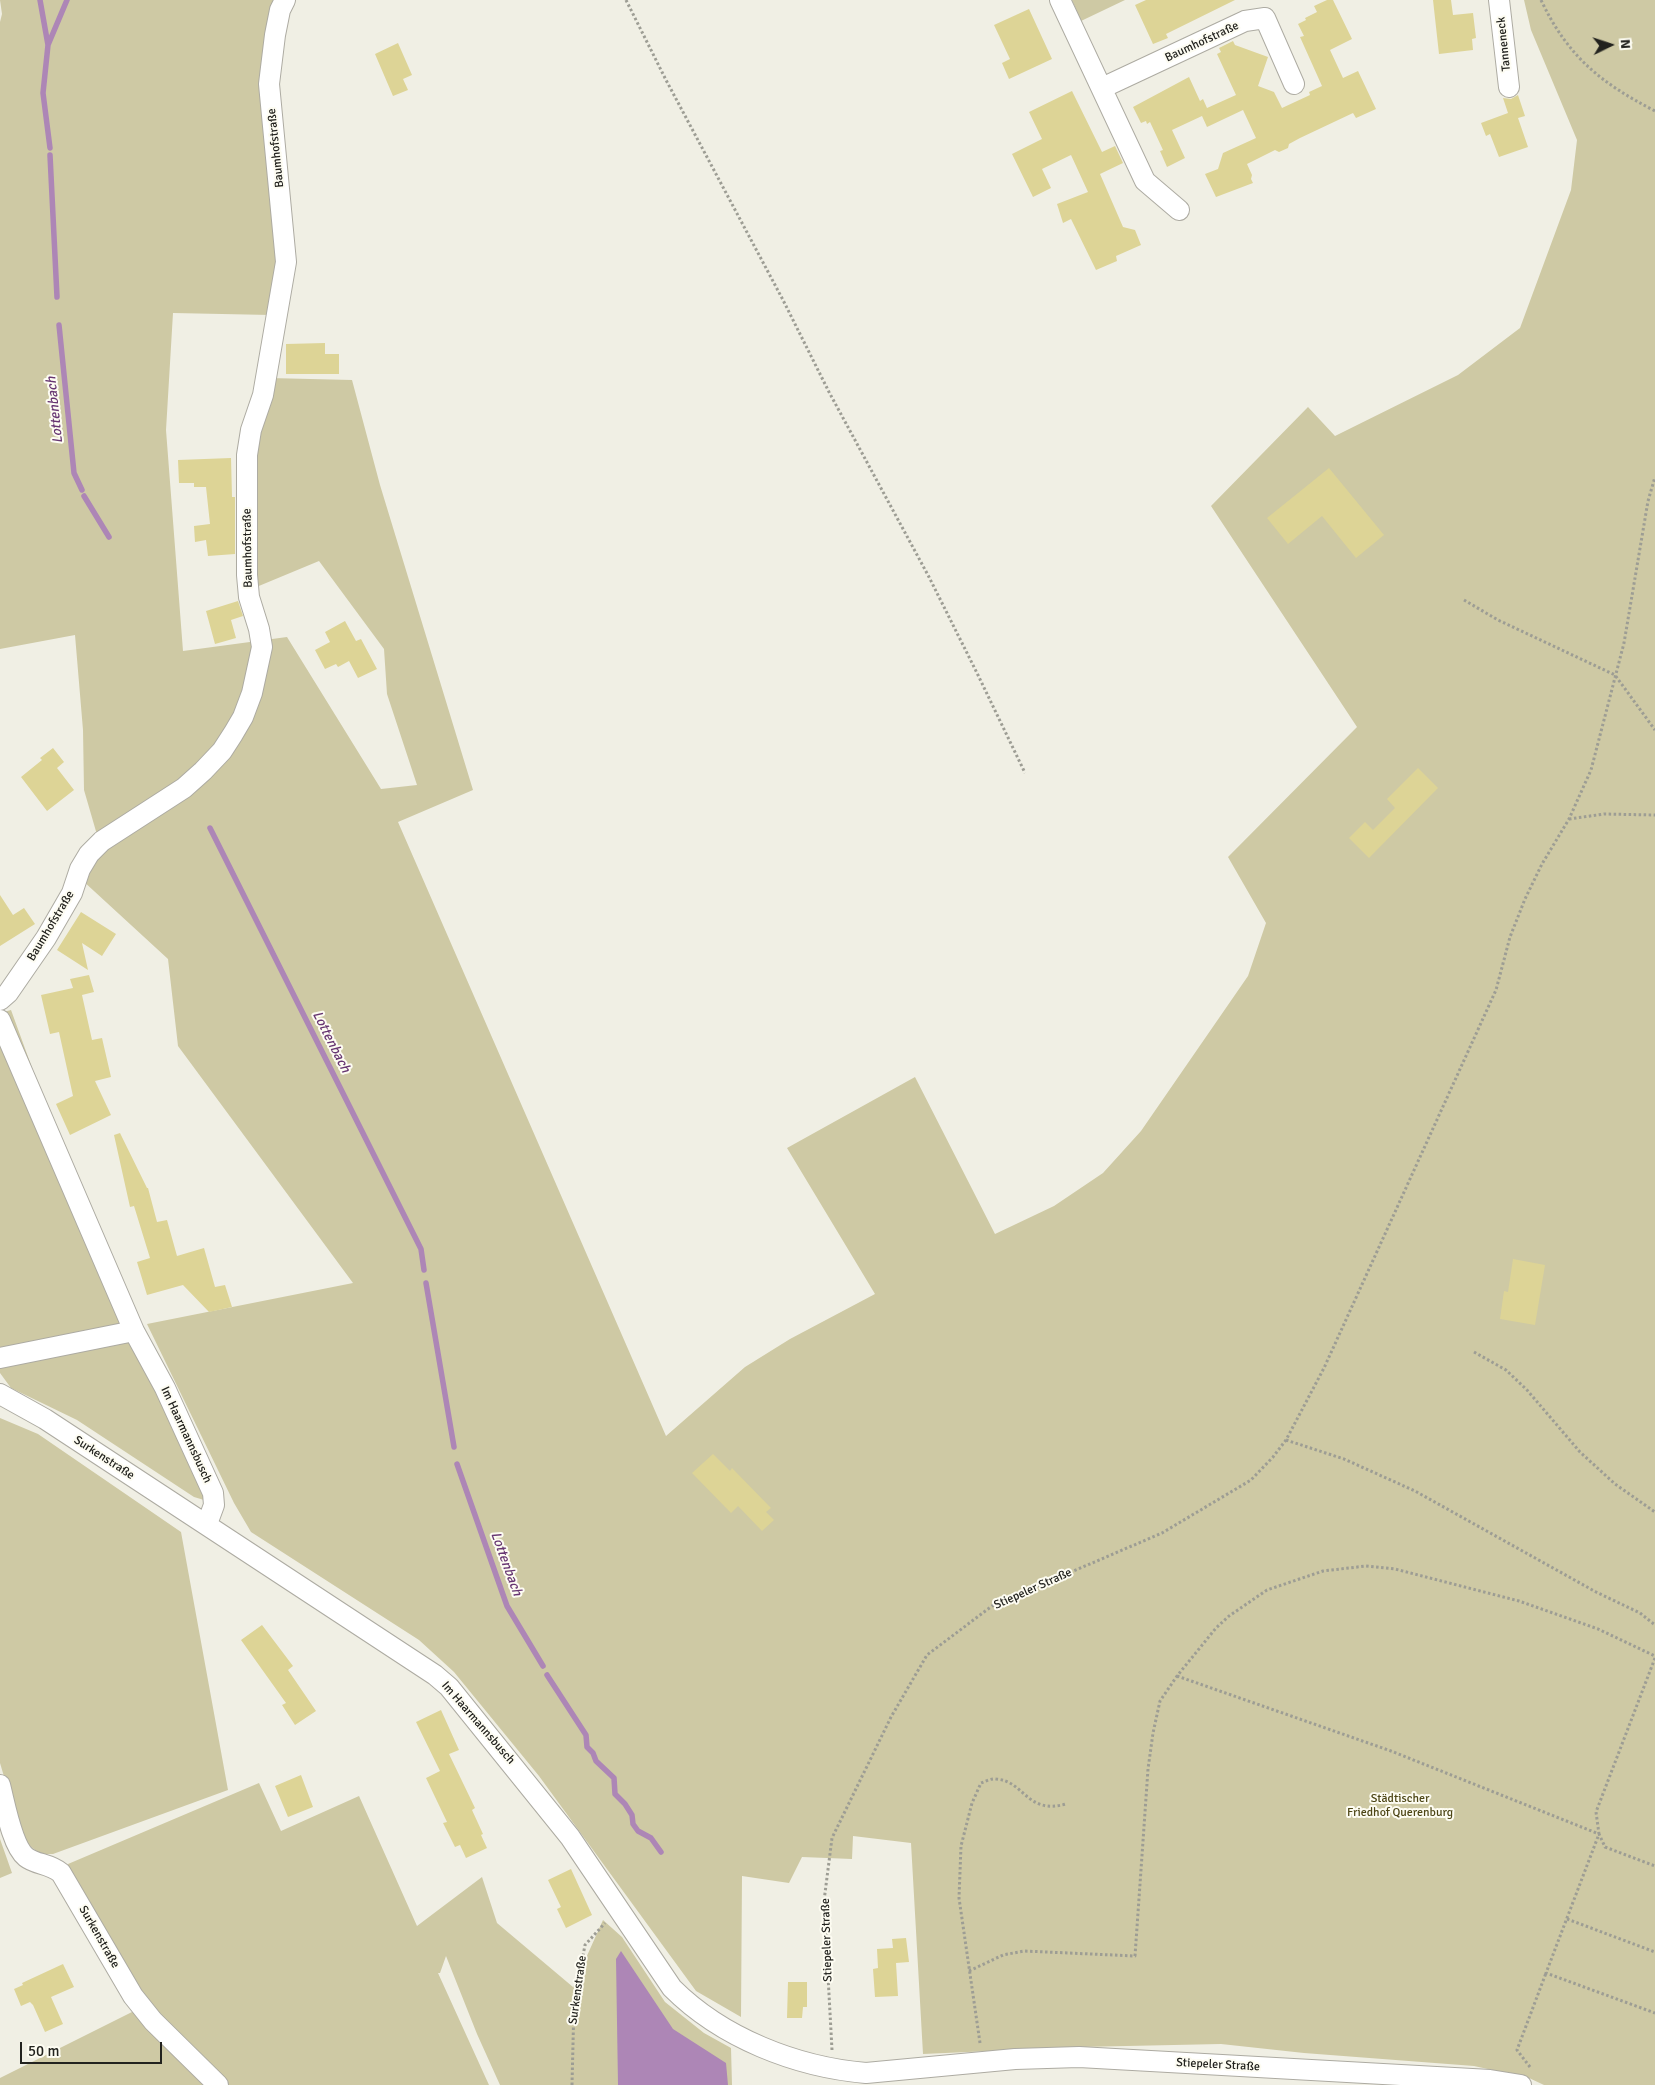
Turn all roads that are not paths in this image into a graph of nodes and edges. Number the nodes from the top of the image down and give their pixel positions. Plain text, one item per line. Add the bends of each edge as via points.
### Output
1 (285, 0) edge
2 (1060, 0) edge
3 (1500, 0) edge
4 (1294, 84) dead end
5 (1509, 87) dead end
6 (1102, 88) junction
7 (1179, 210) dead end
8 (0, 1000) edge
9 (0, 1020) edge
10 (134, 1330) junction
11 (0, 1358) edge
12 (0, 1394) edge
13 (207, 1524) junction
14 (0, 1785) edge
15 (844, 2078) edge
16 (1527, 2078) edge
17 (218, 2085) edge

1 - 8 street, Baumhofstraße via 275,35 269,84 286,262 263,394 247,455 247,575 249,597 262,647 252,693 233,734 203,771 184,788 102,841 89,854 72,893 46,938 8,994
2 - 6 street
3 - 5 street, Tanneneck
4 - 6 street, Baumhofstraße via 1265,18 1245,21
6 - 7 street via 1144,181
9 - 10 street, Im Haarmannsbusch
10 - 11 street
10 - 13 street, Im Haarmannsbusch via 165,1388 213,1493 213,1512
12 - 13 street, Surkenstraße via 45,1419
13 - 15 street, Im Haarmannsbusch via 449,1687 570,1837 658,1970 688,2003 730,2032
14 - 17 street, Surkenstraße via 18,1848 27,1858 53,1866 61,1873 133,1996 153,2021
15 - 16 street, Stiepeler Straße via 983,2062 1079,2057 1490,2080

